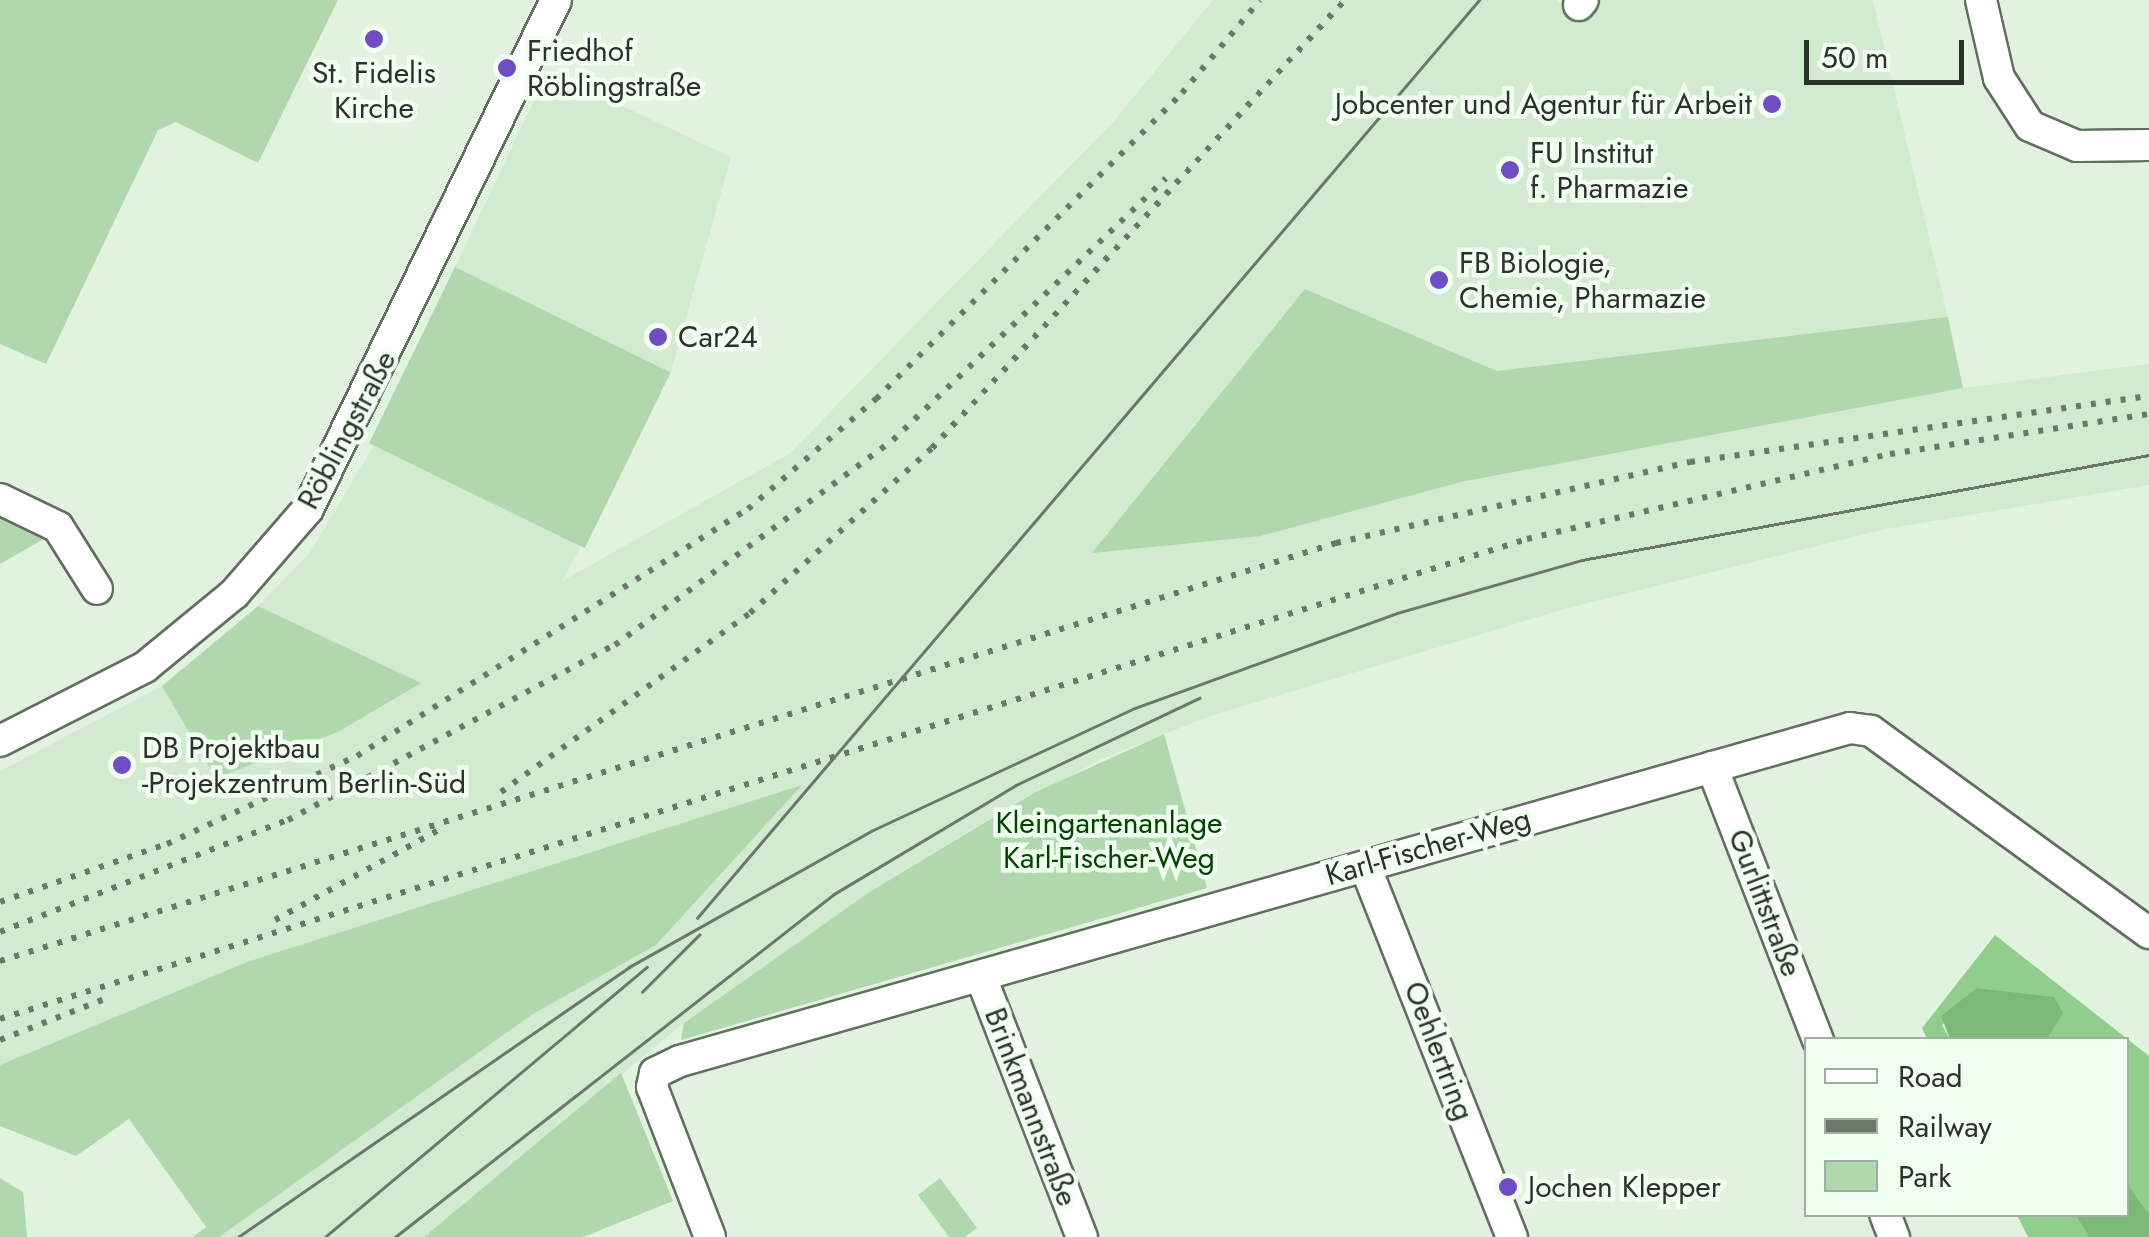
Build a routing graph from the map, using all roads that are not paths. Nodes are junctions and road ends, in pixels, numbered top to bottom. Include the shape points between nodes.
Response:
1 (556, 0) edge
2 (1980, 0) edge
3 (2149, 145) edge
4 (0, 500) edge
5 (97, 590) dead end
6 (0, 740) edge
7 (1712, 767) junction
8 (1365, 866) junction
9 (2149, 933) edge
10 (980, 977) junction
11 (1817, 1037) edge
12 (710, 1237) edge
13 (1082, 1237) edge
14 (1512, 1237) edge

1 - 6 street, Röblingstraße via 308,509 234,594 156,659 56,720
2 - 3 street via 1998,78 2030,126 2078,146
4 - 5 street via 58,527
7 - 8 street, Karl-Fischer-Weg
7 - 9 street, Karl-Fischer-Weg via 1861,726
7 - 11 street, Gurlittstraße
8 - 10 street, Karl-Fischer-Weg
8 - 14 street, Oehlertring
10 - 12 street, Karl-Fischer-Weg via 656,1073 656,1098
10 - 13 street, Brinkmannstraße

